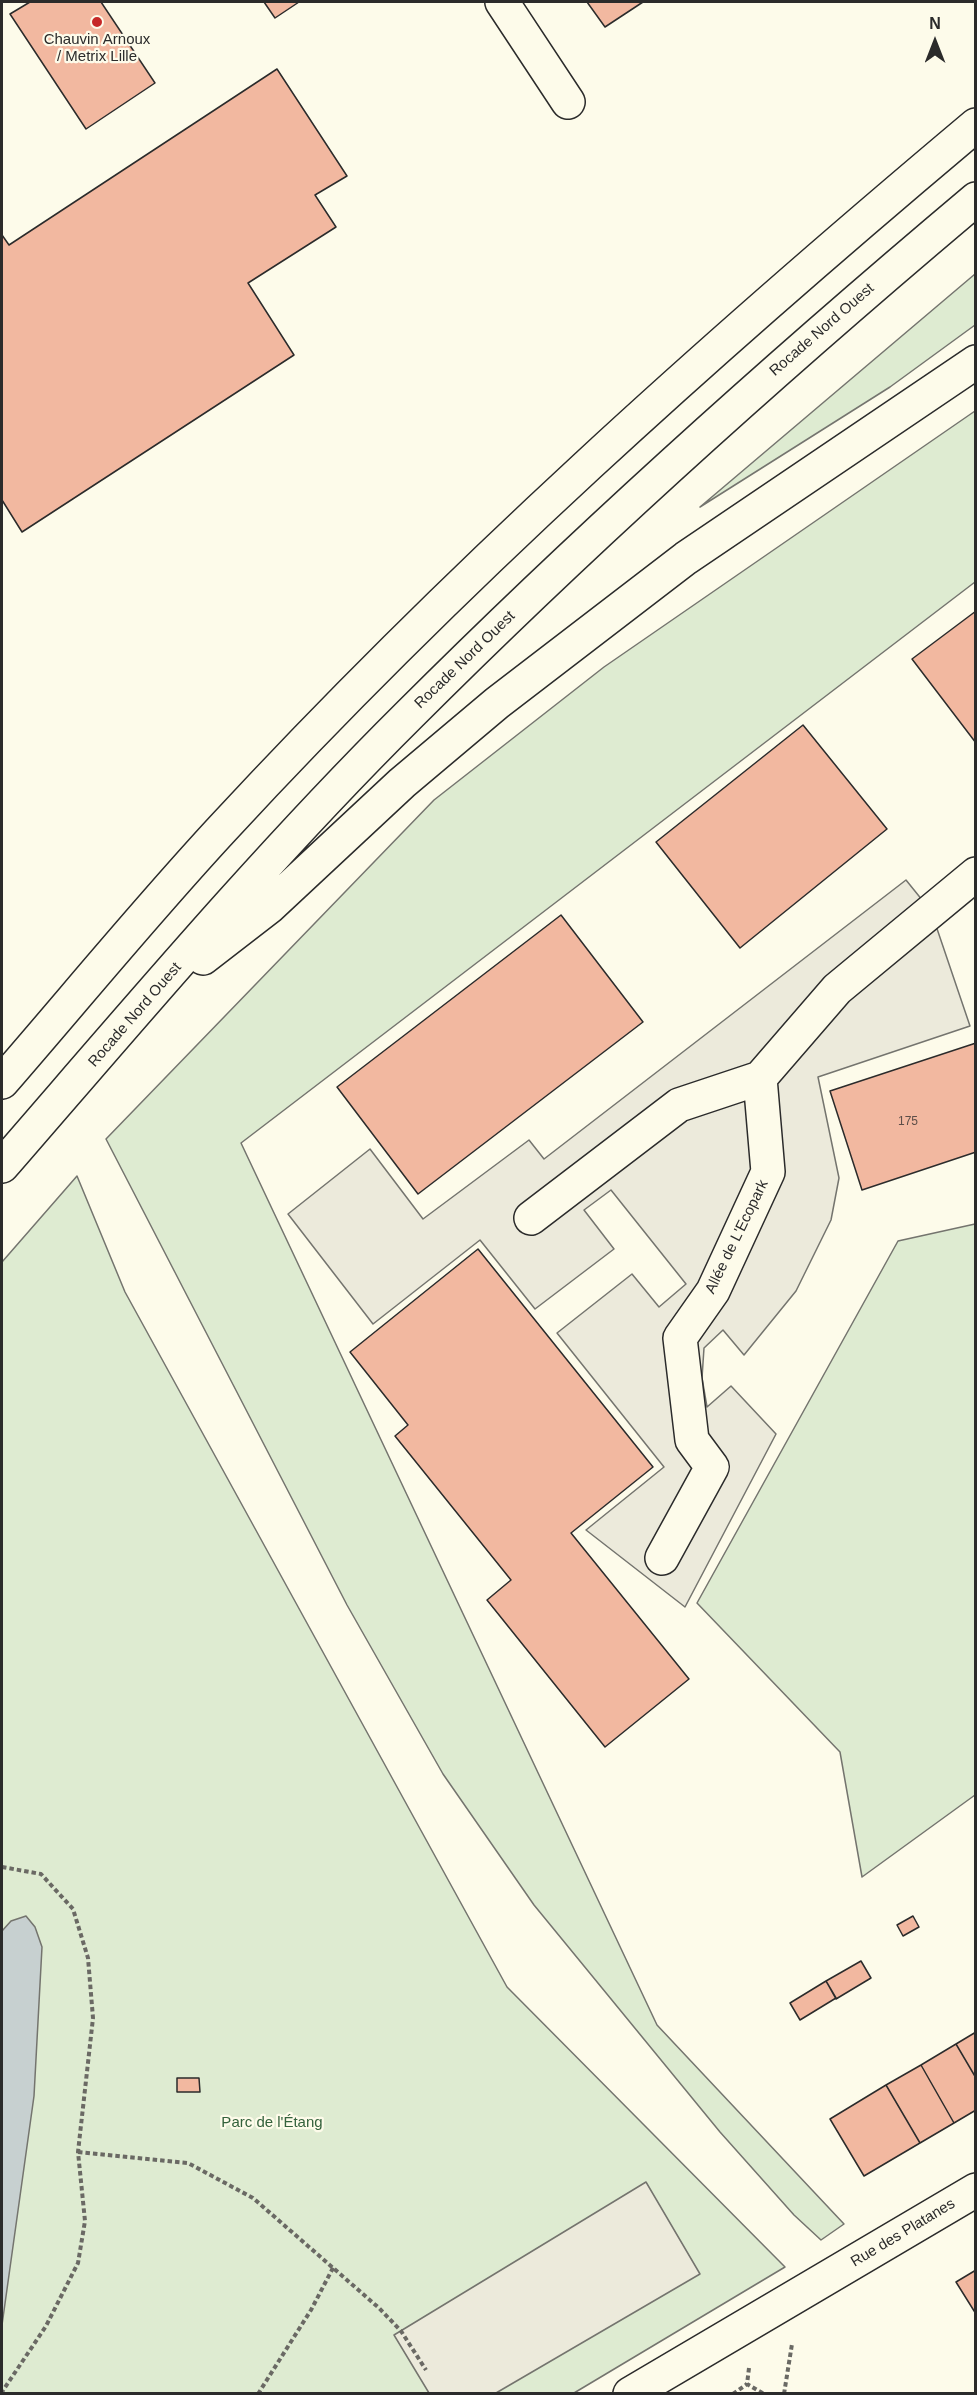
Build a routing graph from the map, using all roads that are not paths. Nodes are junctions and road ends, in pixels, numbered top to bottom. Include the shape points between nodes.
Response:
1 (502, 2) edge
2 (568, 102) dead end
3 (975, 125) edge
4 (975, 199) edge
5 (975, 362) edge
6 (975, 874) edge
7 (153, 994) junction
8 (760, 1078) junction
9 (2, 1082) edge
10 (2, 1166) edge
11 (531, 1218) dead end
12 (662, 1558) dead end
13 (975, 2190) edge
14 (630, 2394) edge

1 - 2 main road
3 - 9 main road via 614,440 449,597 225,826
4 - 7 main road, Rocade Nord Ouest via 801,347 556,570 350,776
5 - 7 main road via 676,565 497,703 402,783 269,907
6 - 8 main road via 837,989
7 - 10 main road, Rocade Nord Ouest
8 - 11 main road via 679,1105
8 - 12 main road, Allée de L'Ecopark via 768,1172 712,1291 680,1338 692,1440 712,1467
13 - 14 main road, Rue des Platanes

